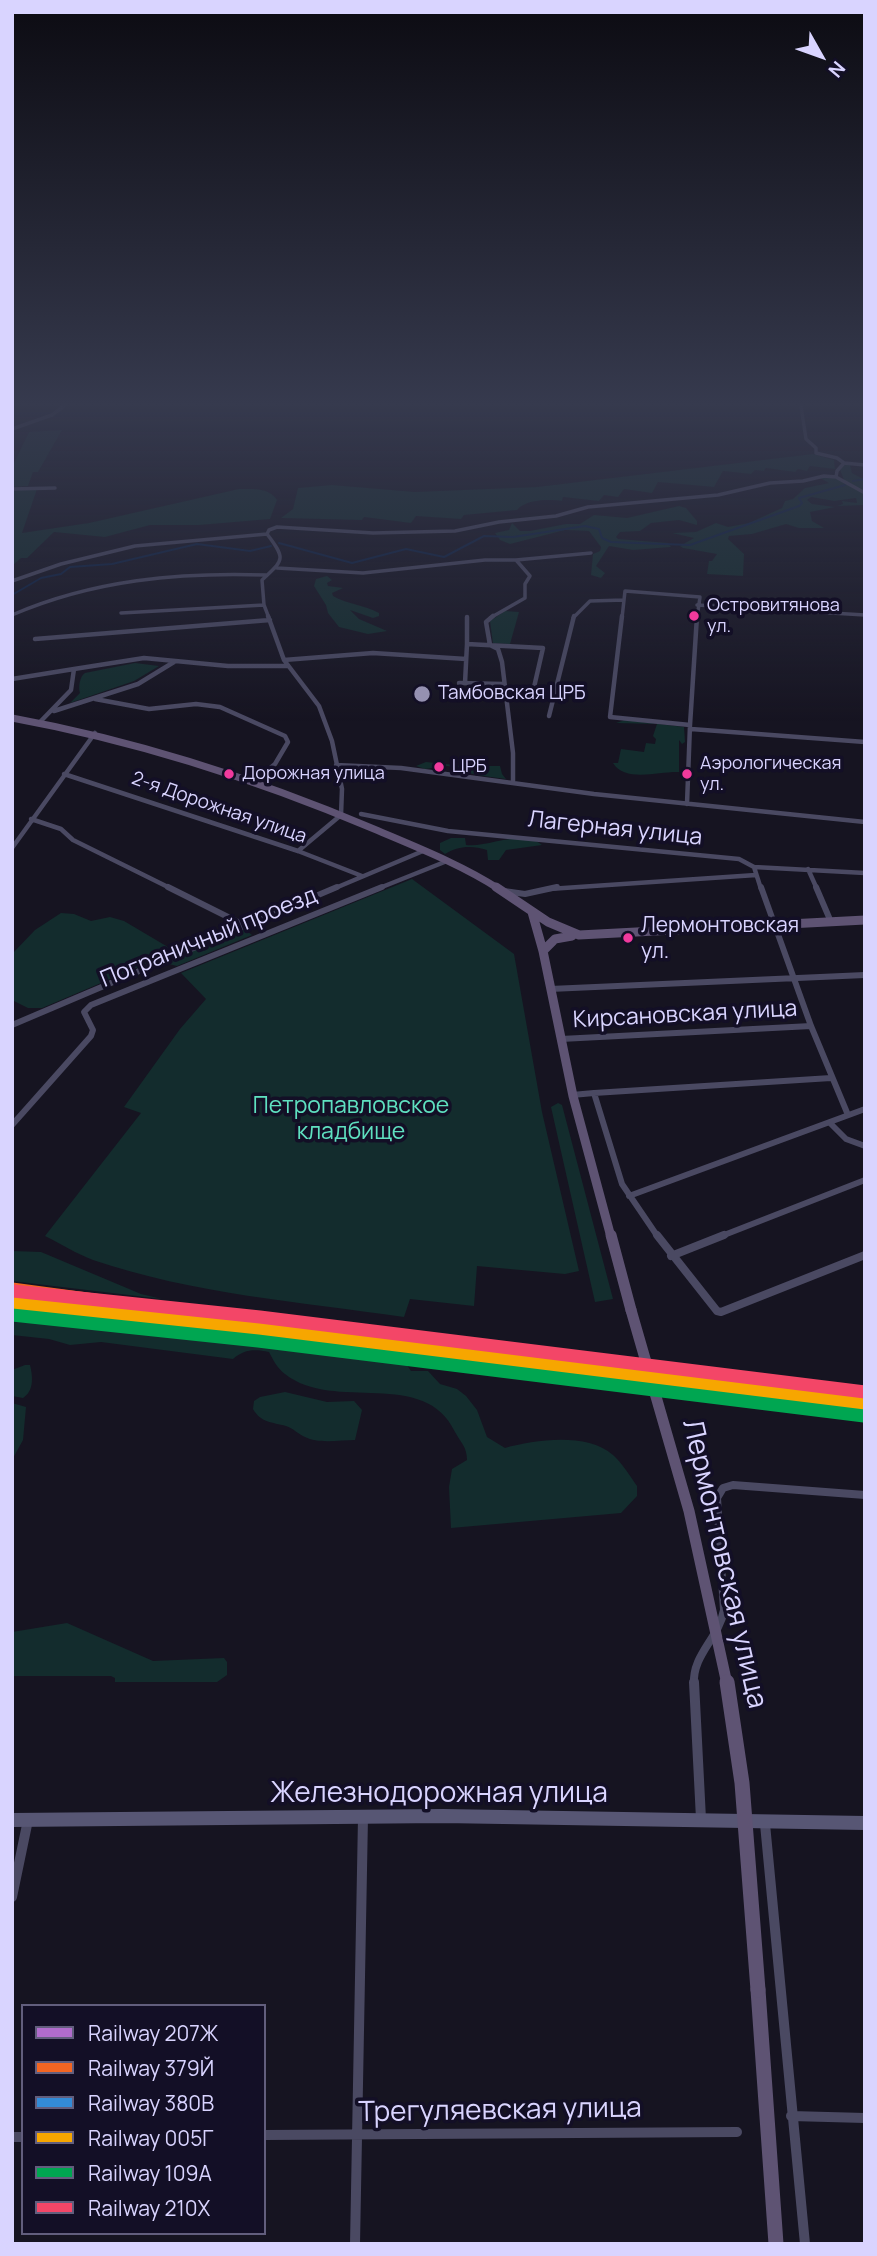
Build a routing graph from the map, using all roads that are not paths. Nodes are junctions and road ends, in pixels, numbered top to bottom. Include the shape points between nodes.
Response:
1 (575, 511) edge
2 (267, 534) junction
3 (591, 553) dead end
4 (516, 560) junction
5 (277, 568) junction
6 (266, 575) junction
7 (12, 581) edge
8 (624, 600) junction
9 (264, 605) junction
10 (697, 605) junction
11 (121, 613) dead end
12 (12, 615) edge
13 (865, 615) edge
14 (467, 617) dead end
15 (270, 620) junction
16 (35, 639) dead end
17 (467, 644) junction
18 (490, 645) junction
19 (466, 659) junction
20 (284, 660) junction
21 (174, 662) junction
22 (288, 666) junction
23 (74, 669) junction
24 (12, 679) edge
25 (503, 684) junction
26 (531, 696) dead end
27 (95, 699) junction
28 (52, 712) junction
29 (549, 716) dead end
30 (12, 718) edge
31 (40, 722) junction
32 (691, 727) junction
33 (96, 732) junction
34 (865, 742) edge
35 (336, 765) junction
36 (64, 774) junction
37 (255, 780) junction
38 (513, 783) junction
39 (687, 804) junction
40 (361, 814) dead end
41 (341, 815) junction
42 (31, 819) junction
43 (865, 822) edge
44 (12, 848) edge
45 (298, 851) junction
46 (423, 851) junction
47 (447, 861) junction
48 (754, 867) junction
49 (808, 869) junction
50 (865, 873) edge
51 (756, 875) junction
52 (362, 876) junction
53 (503, 891) junction
54 (532, 912) junction
55 (865, 920) edge
56 (831, 922) junction
57 (244, 925) junction
58 (772, 925) junction
59 (579, 935) junction
60 (543, 951) junction
61 (865, 975) edge
62 (794, 976) junction
63 (550, 989) junction
64 (12, 1025) edge
65 (811, 1026) junction
66 (561, 1039) junction
67 (831, 1079) junction
68 (594, 1093) junction
69 (572, 1095) junction
70 (865, 1109) edge
71 (848, 1115) junction
72 (830, 1123) junction
73 (12, 1125) edge
74 (865, 1146) edge
75 (865, 1180) edge
76 (629, 1196) junction
77 (671, 1255) junction
78 (865, 1255) edge
79 (865, 1495) edge
80 (363, 1817) junction
81 (701, 1819) junction
82 (12, 1820) edge
83 (27, 1820) junction
84 (865, 1823) edge
85 (765, 1824) junction
86 (12, 1897) edge
87 (792, 2116) junction
88 (865, 2118) edge
89 (737, 2132) dead end
90 (266, 2135) edge
91 (358, 2135) junction
92 (355, 2244) edge
93 (776, 2244) edge
94 (805, 2244) edge

1 - 2 street via 456,531 373,533 277,527
2 - 5 street via 278,550
2 - 7 street via 135,546
3 - 4 street
4 - 5 street via 389,572
4 - 18 street via 530,576 524,584 527,592 523,601 487,621
5 - 6 street
6 - 9 street via 262,580
6 - 12 street via 112,583 41,602
8 - 10 street via 625,591 699,597
8 - 29 street via 592,600 574,616
8 - 32 street via 610,717
9 - 11 street
9 - 15 street
10 - 13 street
10 - 32 street
14 - 17 street
15 - 16 street
15 - 20 street
17 - 18 street
17 - 19 street
18 - 25 street via 500,654
18 - 26 street via 543,649
19 - 20 street via 373,653
19 - 25 street via 462,683
20 - 22 street
21 - 22 street
21 - 23 street via 144,657
21 - 27 street via 142,682
22 - 35 street via 319,706
23 - 24 street
23 - 28 street via 71,690
25 - 38 street
27 - 28 street
27 - 37 street via 149,709 196,704 220,707 285,736 284,753
28 - 31 street
30 - 31 main road
31 - 33 main road
32 - 34 street
32 - 39 street
33 - 36 street
33 - 37 main road
35 - 38 street via 401,768
35 - 41 street via 342,789
36 - 42 street
36 - 45 street, 2-я Дорожная улица
37 - 41 main road
38 - 39 street
39 - 43 street
40 - 48 street, Лагерная улица via 447,831 739,859
41 - 45 street
41 - 46 main road
42 - 44 street
42 - 57 street via 61,829
45 - 52 street, 2-я Дорожная улица
46 - 47 main road
46 - 52 street
47 - 53 main road
47 - 73 street, Пограничный проезд via 91,1006 84,1012 91,1035
48 - 49 street, Лагерная улица
48 - 51 street
49 - 50 street, Лагерная улица
49 - 56 street
51 - 53 street via 559,887 525,894
51 - 58 street
52 - 57 street
53 - 54 main road
54 - 59 main road via 554,927
54 - 60 main road, Лермонтовская улица
55 - 56 main road
56 - 58 main road
57 - 64 street
58 - 59 main road
58 - 62 street
59 - 60 main road via 555,939
60 - 63 main road, Лермонтовская улица
61 - 62 street
62 - 63 street
62 - 65 street
63 - 66 main road, Лермонтовская улица
65 - 66 street, Кирсановская улица
65 - 67 street
66 - 69 main road, Лермонтовская улица
67 - 68 street
67 - 71 street
68 - 69 street
68 - 76 street
69 - 93 main road, Лермонтовская улица, bridge via 700,1557 731,1704 744,1804
70 - 71 street
71 - 72 street
72 - 74 street via 846,1139
72 - 76 street
75 - 77 street
76 - 77 street
77 - 78 street via 721,1312
79 - 81 street via 733,1485 723,1488 717,1498 724,1610 714,1638 693,1669
80 - 81 street, Железнодорожная улица
80 - 83 street, Железнодорожная улица
80 - 91 street
81 - 85 street, Железнодорожная улица
82 - 83 street, Железнодорожная улица
83 - 86 street
84 - 85 street, Железнодорожная улица
85 - 87 street
87 - 88 street
87 - 94 street
89 - 91 street, Трегуляевская улица
90 - 91 street, Трегуляевская улица
91 - 92 street

